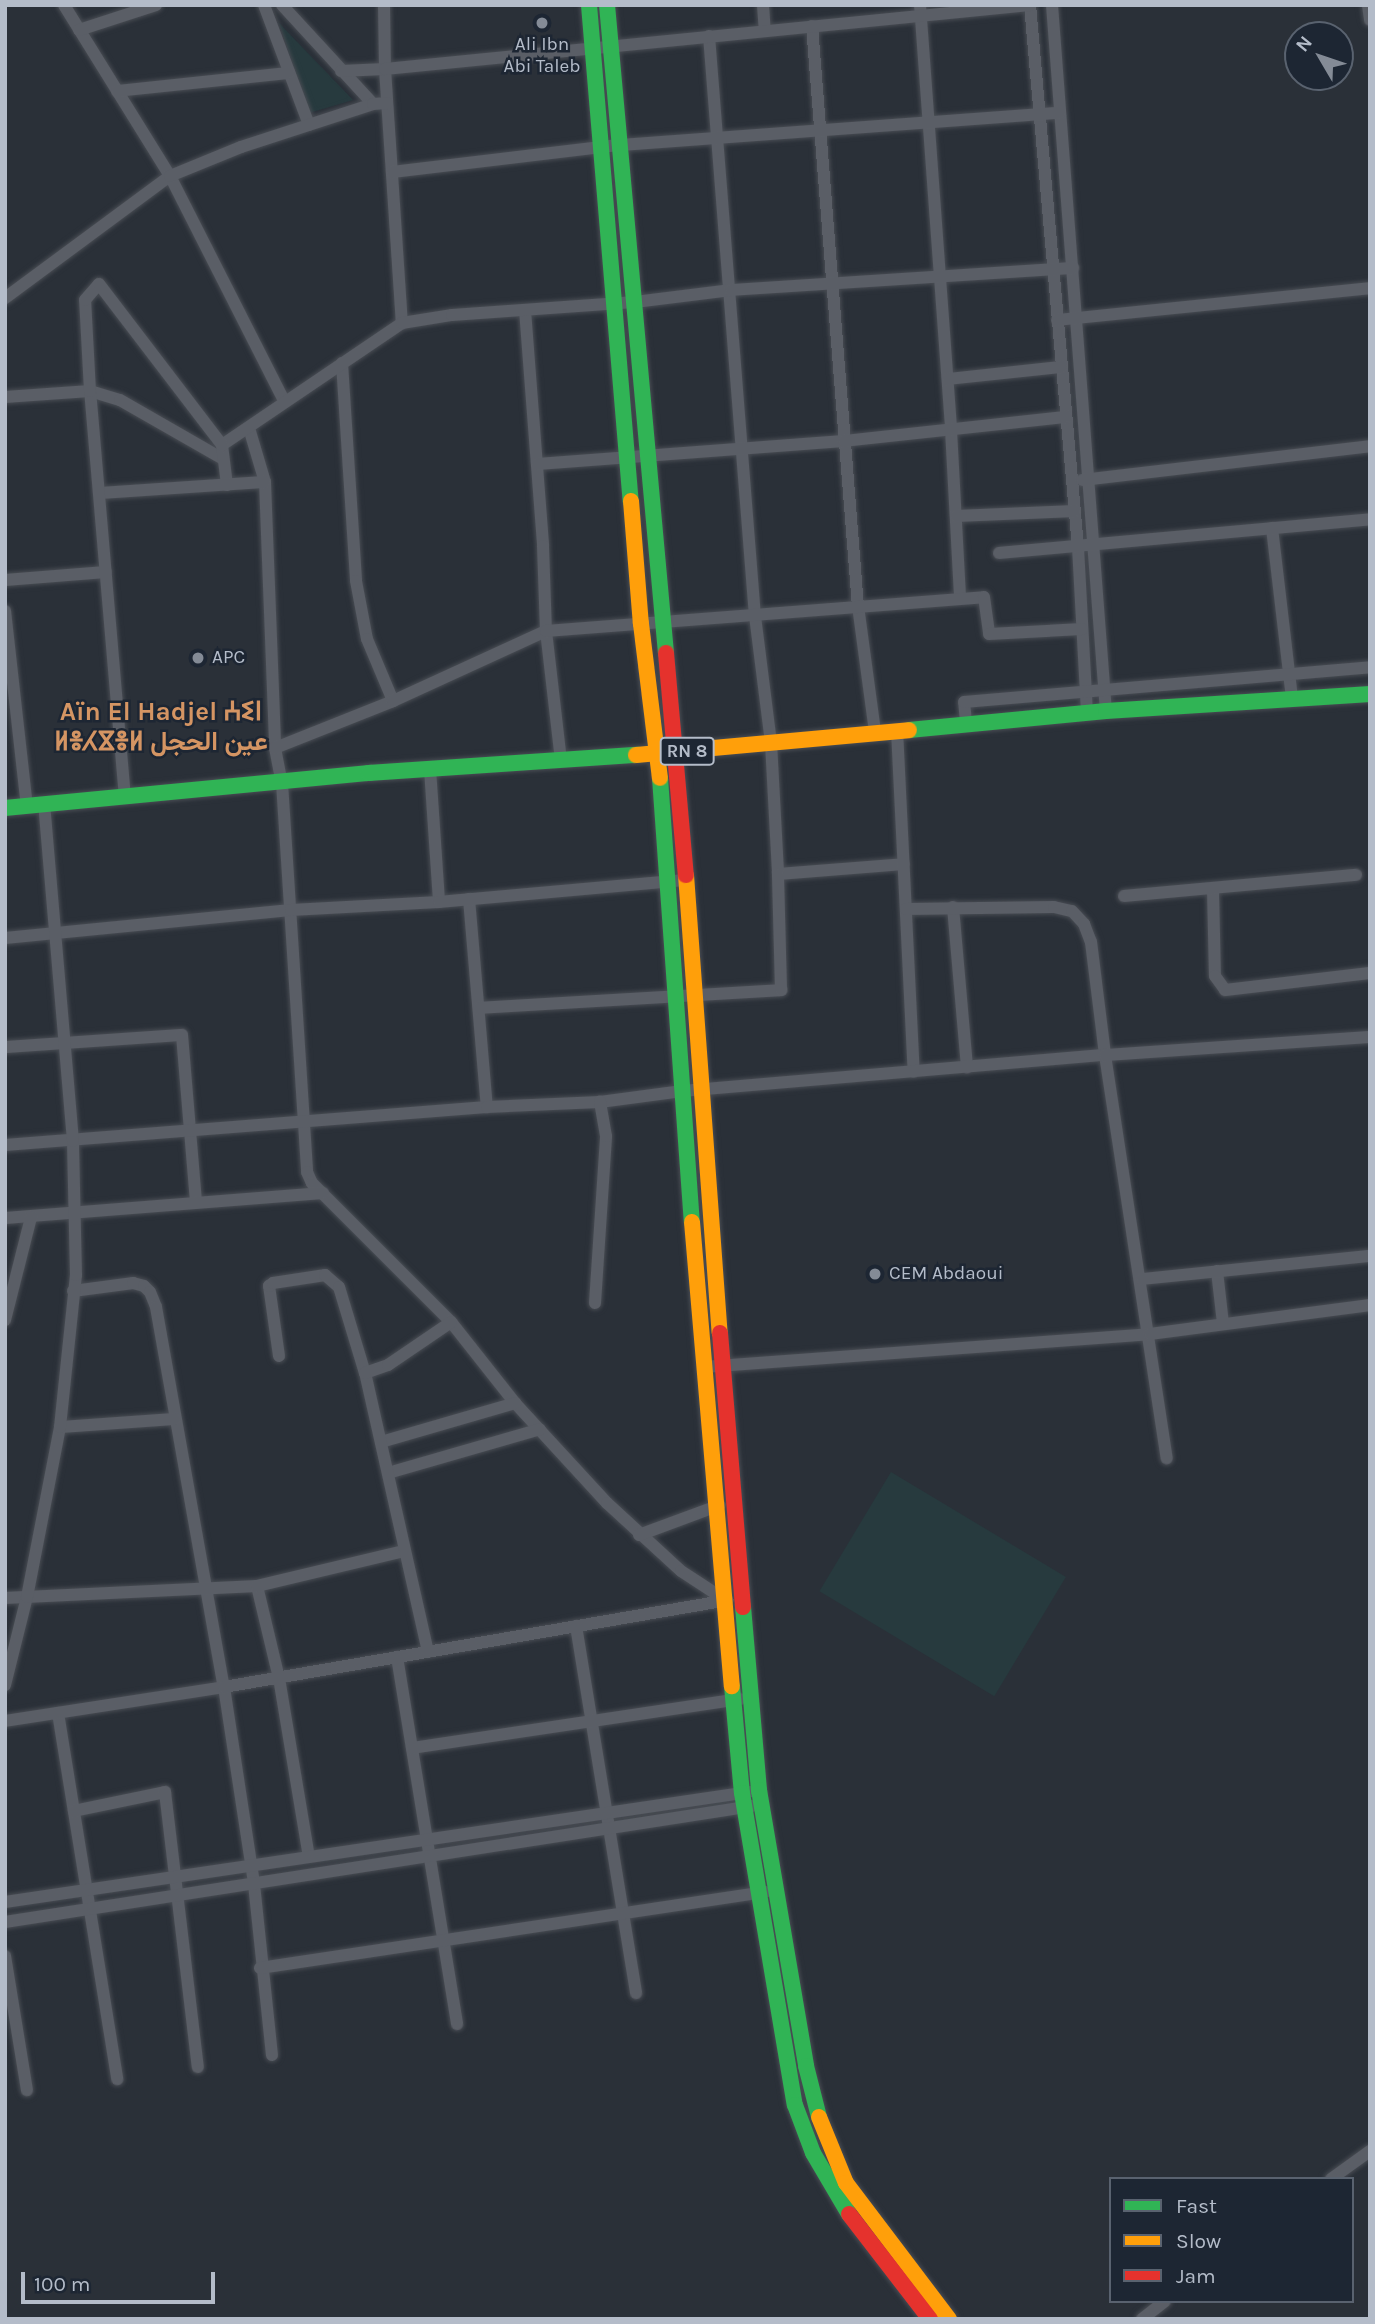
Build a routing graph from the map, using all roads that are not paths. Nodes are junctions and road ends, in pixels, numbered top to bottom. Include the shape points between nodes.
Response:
1 (64, 5) edge
2 (156, 5) edge
3 (264, 5) edge
4 (282, 5) edge
5 (384, 5) edge
6 (589, 5) edge
7 (607, 5) edge
8 (763, 5) edge
9 (1030, 5) edge
10 (1052, 5) edge
11 (1368, 5) edge
12 (920, 10) edge
13 (1370, 20) edge
14 (812, 26) junction
15 (79, 30) junction
16 (765, 31) junction
17 (709, 36) junction
18 (611, 46) junction
19 (592, 47) junction
20 (385, 69) junction
21 (341, 71) junction
22 (289, 73) junction
23 (117, 91) junction
24 (387, 103) junction
25 (373, 104) junction
26 (1060, 113) junction
27 (1039, 115) junction
28 (929, 123) junction
29 (309, 125) junction
30 (820, 131) junction
31 (718, 138) junction
32 (620, 145) junction
33 (601, 149) junction
34 (392, 172) junction
35 (170, 176) junction
36 (1073, 268) junction
37 (1052, 269) junction
38 (940, 276) junction
39 (832, 282) junction
40 (1370, 288) edge
41 (731, 290) junction
42 (5, 298) edge
43 (635, 302) junction
44 (614, 303) junction
45 (525, 310) junction
46 (1057, 320) junction
47 (1077, 320) junction
48 (402, 323) junction
49 (342, 363) junction
50 (1061, 367) junction
51 (948, 379) junction
52 (90, 391) junction
53 (5, 397) edge
54 (284, 401) junction
55 (1066, 417) junction
56 (249, 428) junction
57 (951, 430) junction
58 (844, 441) junction
59 (222, 445) junction
60 (1370, 446) edge
61 (744, 449) junction
62 (649, 456) junction
63 (629, 457) junction
64 (223, 459) junction
65 (537, 464) junction
66 (1089, 479) junction
67 (1072, 481) junction
68 (265, 482) junction
69 (226, 485) junction
70 (99, 493) junction
71 (1074, 511) junction
72 (956, 516) junction
73 (1370, 519) edge
74 (1272, 528) junction
75 (1094, 546) junction
76 (1078, 547) junction
77 (999, 553) dead end
78 (106, 572) junction
79 (5, 580) edge
80 (960, 598) junction
81 (859, 606) junction
82 (5, 611) edge
83 (755, 616) junction
84 (662, 622) junction
85 (641, 624) junction
86 (1082, 629) junction
87 (546, 631) junction
88 (1370, 667) edge
89 (1290, 674) junction
90 (1104, 689) junction
91 (1085, 690) junction
92 (1370, 694) edge
93 (1292, 699) junction
94 (393, 701) junction
95 (1106, 711) junction
96 (1087, 714) junction
97 (11, 715) edge
98 (966, 723) junction
99 (897, 730) junction
100 (876, 732) junction
101 (771, 743) junction
102 (275, 748) junction
103 (658, 752) junction
104 (677, 752) junction
105 (561, 760) junction
106 (430, 769) junction
107 (282, 783) junction
108 (125, 798) junction
109 (44, 804) junction
110 (27, 806) junction
111 (5, 808) edge
112 (904, 864) junction
113 (778, 874) junction
114 (1356, 875) dead end
115 (687, 880) junction
116 (667, 882) junction
117 (1213, 890) junction
118 (1124, 896) dead end
119 (470, 899) junction
120 (439, 902) junction
121 (953, 907) junction
122 (906, 909) junction
123 (291, 910) junction
124 (56, 935) junction
125 (5, 938) edge
126 (1370, 973) edge
127 (675, 995) junction
128 (696, 995) junction
129 (479, 1008) junction
130 (1370, 1037) edge
131 (63, 1043) junction
132 (5, 1047) edge
133 (1105, 1055) junction
134 (967, 1067) junction
135 (914, 1072) junction
136 (704, 1089) junction
137 (682, 1091) junction
138 (600, 1101) junction
139 (487, 1107) junction
140 (305, 1121) junction
141 (188, 1132) junction
142 (73, 1141) junction
143 (5, 1145) edge
144 (323, 1193) junction
145 (196, 1202) junction
146 (74, 1213) junction
147 (31, 1217) junction
148 (5, 1218) edge
149 (1370, 1256) edge
150 (1217, 1271) junction
151 (1142, 1279) junction
152 (73, 1291) junction
153 (595, 1303) dead end
154 (1370, 1306) edge
155 (5, 1320) edge
156 (451, 1322) junction
157 (1223, 1324) junction
158 (1150, 1334) junction
159 (279, 1356) dead end
160 (723, 1366) junction
161 (704, 1367) junction
162 (365, 1373) junction
163 (515, 1403) junction
164 (175, 1419) junction
165 (60, 1427) junction
166 (540, 1429) junction
167 (381, 1442) junction
168 (1167, 1458) dead end
169 (388, 1473) junction
170 (736, 1504) junction
171 (717, 1505) junction
172 (639, 1535) junction
173 (404, 1551) junction
174 (257, 1586) junction
175 (207, 1589) junction
176 (27, 1597) junction
177 (5, 1598) edge
178 (724, 1600) junction
179 (743, 1600) junction
180 (576, 1626) junction
181 (428, 1651) junction
182 (397, 1657) junction
183 (279, 1678) junction
184 (5, 1685) edge
185 (224, 1687) junction
186 (751, 1697) junction
187 (733, 1700) junction
188 (58, 1713) junction
189 (5, 1721) edge
190 (592, 1722) junction
191 (412, 1748) junction
192 (760, 1797) junction
193 (743, 1800) junction
194 (74, 1811) junction
195 (606, 1814) junction
196 (609, 1828) junction
197 (427, 1840) junction
198 (429, 1855) junction
199 (309, 1857) junction
200 (251, 1866) junction
201 (175, 1877) junction
202 (254, 1884) junction
203 (87, 1890) junction
204 (776, 1891) junction
205 (759, 1893) junction
206 (177, 1894) junction
207 (5, 1902) edge
208 (90, 1910) junction
209 (623, 1913) junction
210 (5, 1922) edge
211 (443, 1940) junction
212 (5, 1956) edge
213 (260, 1968) junction
214 (636, 1993) dead end
215 (457, 2024) dead end
216 (272, 2055) dead end
217 (198, 2067) dead end
218 (117, 2079) dead end
219 (27, 2090) dead end
220 (1370, 2151) edge
221 (1334, 2177) edge
222 (1162, 2303) edge
223 (930, 2319) edge
224 (949, 2319) edge
225 (1142, 2319) edge

1 - 15 street
2 - 15 street
3 - 22 street
4 - 21 street
5 - 20 street
6 - 19 main road
7 - 18 main road
8 - 16 street
9 - 12 street
9 - 27 street
10 - 26 street
11 - 13 street
12 - 14 street
12 - 28 street
14 - 16 street
14 - 30 street
15 - 23 street
16 - 17 street
17 - 18 street
17 - 31 street
18 - 19 street
18 - 32 main road
19 - 20 street
19 - 33 main road
20 - 21 street
20 - 24 street
21 - 25 street
22 - 23 street
22 - 29 street
23 - 35 street
24 - 25 street
24 - 34 street
25 - 29 street
26 - 27 street
26 - 36 street
27 - 28 street
27 - 37 street
28 - 30 street
28 - 38 street
29 - 35 street via 241,146
30 - 31 street
30 - 39 street
31 - 32 street
31 - 41 street
32 - 33 street
32 - 43 main road
33 - 34 street
33 - 44 main road
34 - 48 street
35 - 42 street
35 - 54 street
36 - 37 street
36 - 47 street
37 - 38 street
37 - 46 street
38 - 39 street
38 - 51 street
39 - 41 street
39 - 58 street
40 - 47 street
41 - 43 street
41 - 61 street
43 - 44 street
43 - 62 main road
44 - 45 street
44 - 63 main road
45 - 48 street
45 - 65 street
46 - 47 street
46 - 50 street
47 - 66 street
48 - 49 street
49 - 54 street
49 - 94 street via 356,581 367,639
50 - 51 street
50 - 55 street
51 - 57 street
52 - 53 street
52 - 59 street via 85,300 99,284
52 - 64 street via 120,400
52 - 70 street
54 - 56 street
55 - 57 street
55 - 67 street
56 - 59 street
56 - 68 street
57 - 58 street
57 - 72 street
58 - 61 street
58 - 81 street
59 - 64 street
60 - 66 street
61 - 62 street
61 - 83 street
62 - 63 street
62 - 84 main road
63 - 65 street
63 - 85 main road
64 - 69 street
65 - 87 street
66 - 67 street
66 - 75 street
67 - 71 street
68 - 69 street
68 - 102 street
69 - 70 street
70 - 78 street
71 - 72 street
71 - 76 street
72 - 80 street
73 - 74 street
74 - 75 street
74 - 89 street
75 - 76 street
75 - 90 street
76 - 77 street
76 - 86 street
78 - 79 street
78 - 108 street
80 - 81 street
80 - 86 street via 984,597 989,634
81 - 83 street
81 - 100 street
82 - 97 street
83 - 84 street
83 - 101 street
84 - 85 street
84 - 104 main road
85 - 87 street
85 - 103 main road
86 - 91 street
87 - 94 street
87 - 105 street
88 - 89 street
89 - 90 street
89 - 93 street
90 - 91 street
90 - 95 street
91 - 96 street
91 - 98 street via 964,702
92 - 93 main road, RN 8
93 - 95 main road, RN 8
94 - 102 street
95 - 96 main road, RN 8
96 - 98 main road, RN 8
97 - 110 street
98 - 99 main road, RN 8
99 - 100 main road, RN 8
99 - 112 street
100 - 101 main road, RN 8
101 - 104 main road, RN 8
101 - 113 street
102 - 107 street
103 - 104 main road, RN 8
103 - 105 main road, RN 8
103 - 116 main road
104 - 115 main road
105 - 106 main road, RN 8
106 - 107 main road, RN 8
106 - 120 street
107 - 108 main road, RN 8
107 - 123 street
108 - 109 main road, RN 8
109 - 110 main road, RN 8
109 - 124 street
110 - 111 main road, RN 8
112 - 113 street
112 - 122 street
113 - 128 street via 781,990
114 - 117 street
115 - 116 street
115 - 128 main road
116 - 119 street
116 - 127 main road
117 - 118 street
117 - 126 street via 1215,975 1225,990
119 - 120 street
119 - 129 street
120 - 123 street
121 - 122 street
121 - 133 street via 1072,911 1091,942
121 - 134 street
122 - 135 street
123 - 124 street
123 - 140 street
124 - 125 street
124 - 131 street
127 - 128 street
127 - 129 street
127 - 137 main road
128 - 136 main road
129 - 139 street
130 - 133 street
131 - 132 street
131 - 141 street via 182,1035
131 - 142 street
133 - 134 street
133 - 151 street
134 - 135 street
135 - 136 street
136 - 137 street
136 - 160 main road
137 - 138 street
137 - 161 main road
138 - 139 street
138 - 153 street via 606,1136
139 - 140 street
140 - 141 street
140 - 144 street via 307,1172
141 - 142 street
141 - 145 street
142 - 143 street
142 - 146 street
144 - 145 street
144 - 156 street
145 - 146 street
146 - 147 street
146 - 152 street
147 - 148 street
147 - 155 street
149 - 150 street
150 - 151 street
150 - 157 street
151 - 158 street
152 - 164 street via 133,1283 150,1292
152 - 165 street
154 - 157 street
156 - 162 street via 388,1365
156 - 163 street
157 - 158 street
158 - 160 street
158 - 168 street
159 - 162 street via 270,1286 325,1275 340,1287
160 - 161 street
160 - 170 main road
161 - 171 main road
162 - 167 street
163 - 166 street
163 - 167 street
164 - 165 street
164 - 175 street
165 - 176 street
166 - 169 street
166 - 172 street
167 - 169 street
169 - 173 street
170 - 171 street
170 - 179 main road
171 - 172 street
171 - 178 main road
172 - 178 street
173 - 174 street
173 - 181 street
174 - 175 street
174 - 183 street
175 - 176 street
175 - 185 street
176 - 177 street
176 - 184 street
178 - 179 street
178 - 180 street
178 - 187 main road
179 - 186 main road
180 - 181 street
180 - 190 street
181 - 182 street
182 - 183 street
182 - 191 street
183 - 185 street
183 - 199 street
185 - 188 street
185 - 200 street
186 - 187 street
186 - 192 main road
187 - 190 street
187 - 193 main road
188 - 189 street
188 - 194 street
190 - 191 street
190 - 195 street
191 - 197 street
192 - 193 street
192 - 204 main road
193 - 195 street
193 - 196 street
193 - 205 main road
194 - 201 street via 165,1792
194 - 203 street
195 - 196 street
195 - 197 street
196 - 198 street
196 - 209 street
197 - 198 street
197 - 199 street
198 - 202 street
198 - 211 street
199 - 200 street
200 - 201 street
200 - 202 street
201 - 203 street
201 - 206 street
202 - 206 street
202 - 213 street
203 - 207 street
203 - 208 street
204 - 205 street
204 - 224 main road via 821,2126 846,2183
205 - 209 street
205 - 223 main road via 795,2105 813,2153 837,2198
206 - 208 street
206 - 217 street
208 - 210 street
208 - 218 street
209 - 211 street
209 - 214 street
211 - 213 street
211 - 215 street
212 - 219 street
213 - 216 street
220 - 221 street
222 - 225 street

